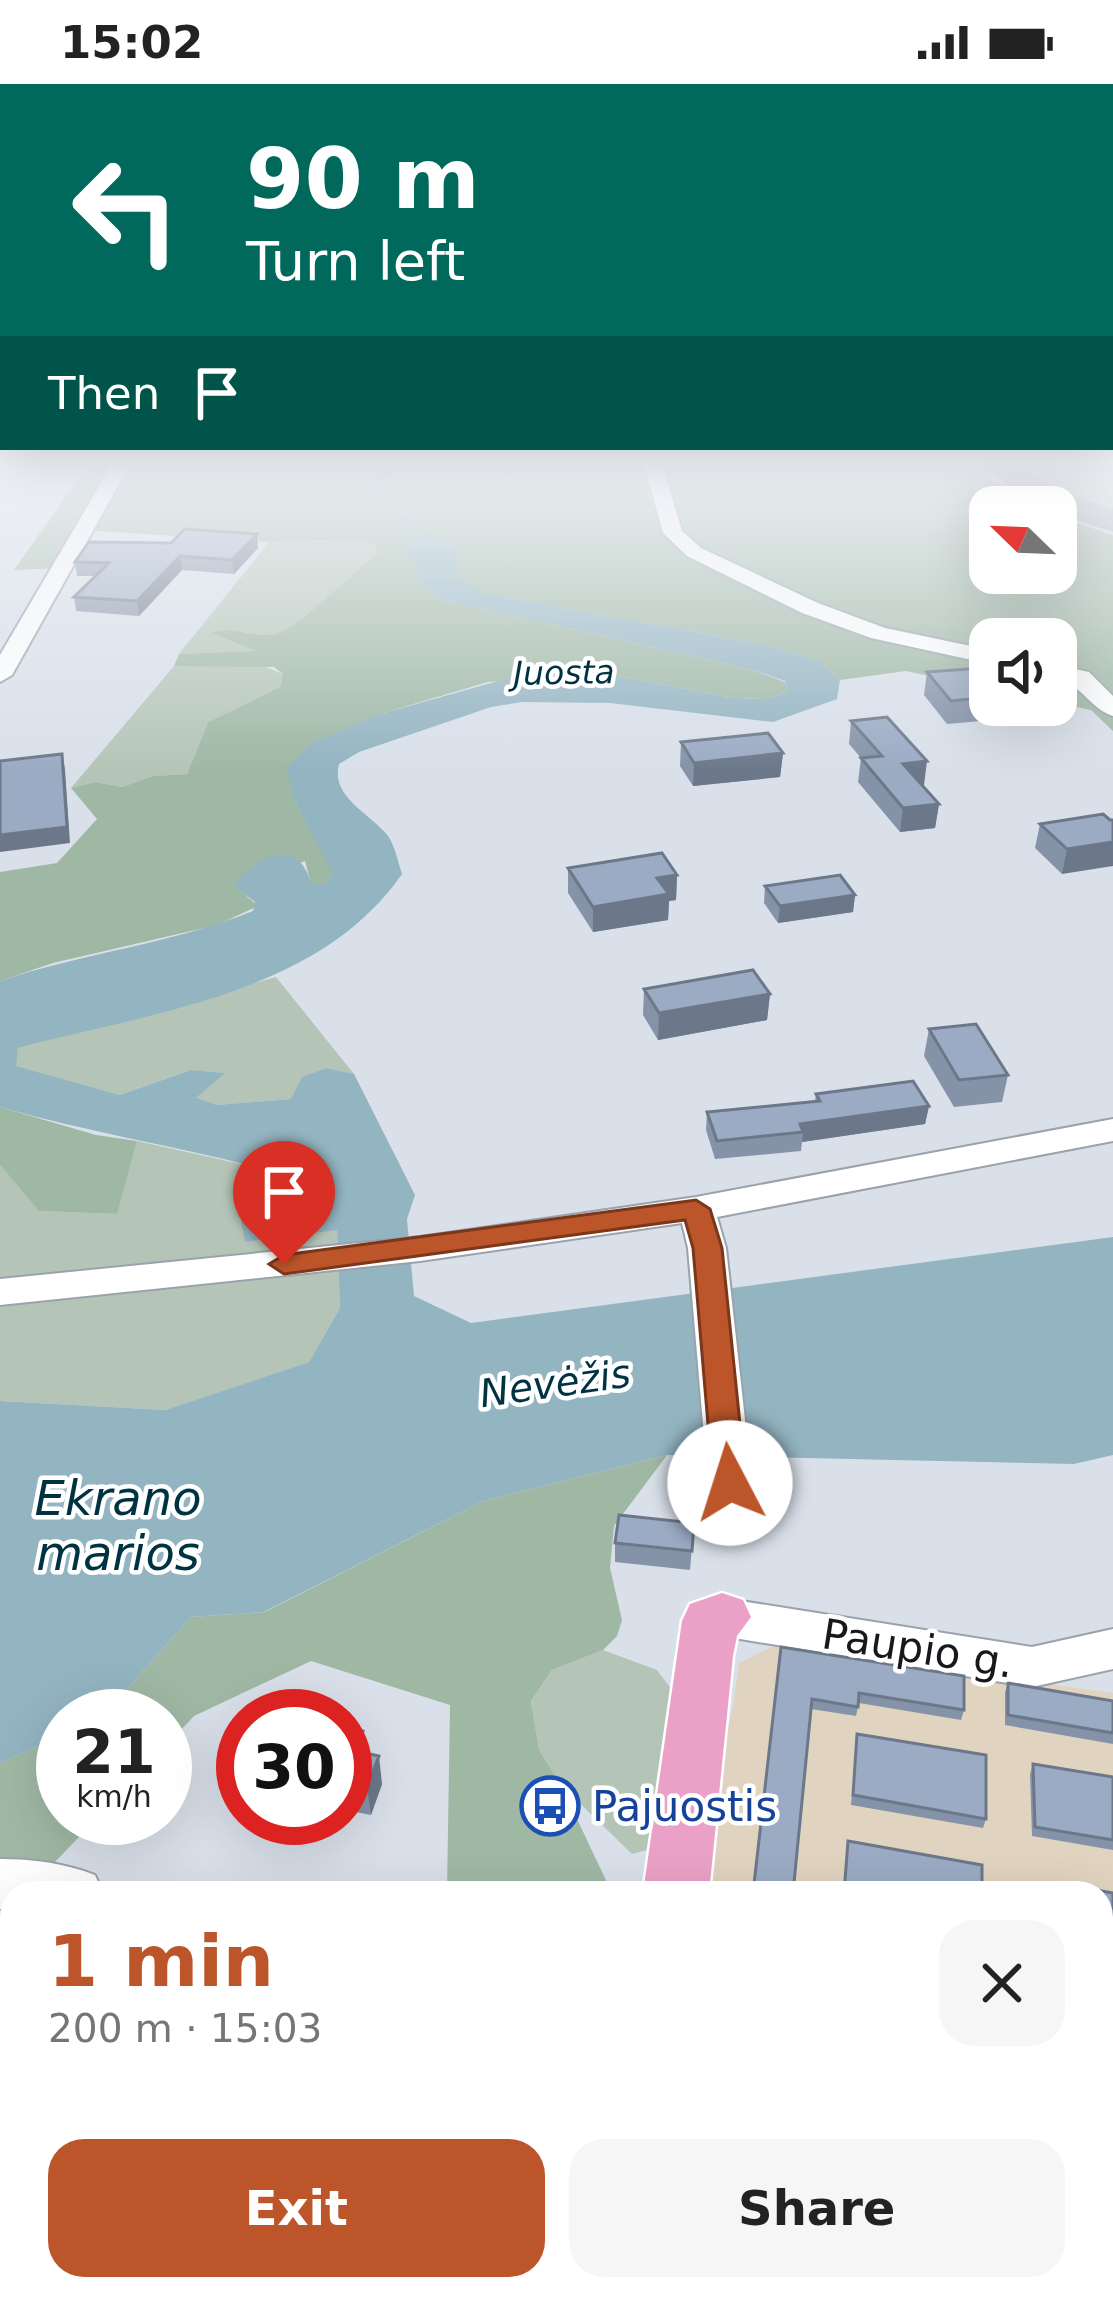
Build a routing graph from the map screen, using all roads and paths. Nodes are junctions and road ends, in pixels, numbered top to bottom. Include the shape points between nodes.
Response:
1 (63, 564) edge
2 (720, 564) edge
3 (969, 653) edge
4 (0, 674) edge
5 (1077, 676) edge
6 (1113, 709) edge
7 (1113, 1130) edge
8 (702, 1229) junction
9 (0, 1292) edge
10 (730, 1483) dead end
11 (722, 1617) joint
12 (1113, 1649) edge
13 (677, 1881) edge

1 - 4 street
2 - 3 street via 879,633
5 - 6 street
7 - 8 street
8 - 9 street
8 - 10 street
11 - 12 street, Paupio g. via 1032,1667
11 - 13 main road via 711,1622 703,1656

